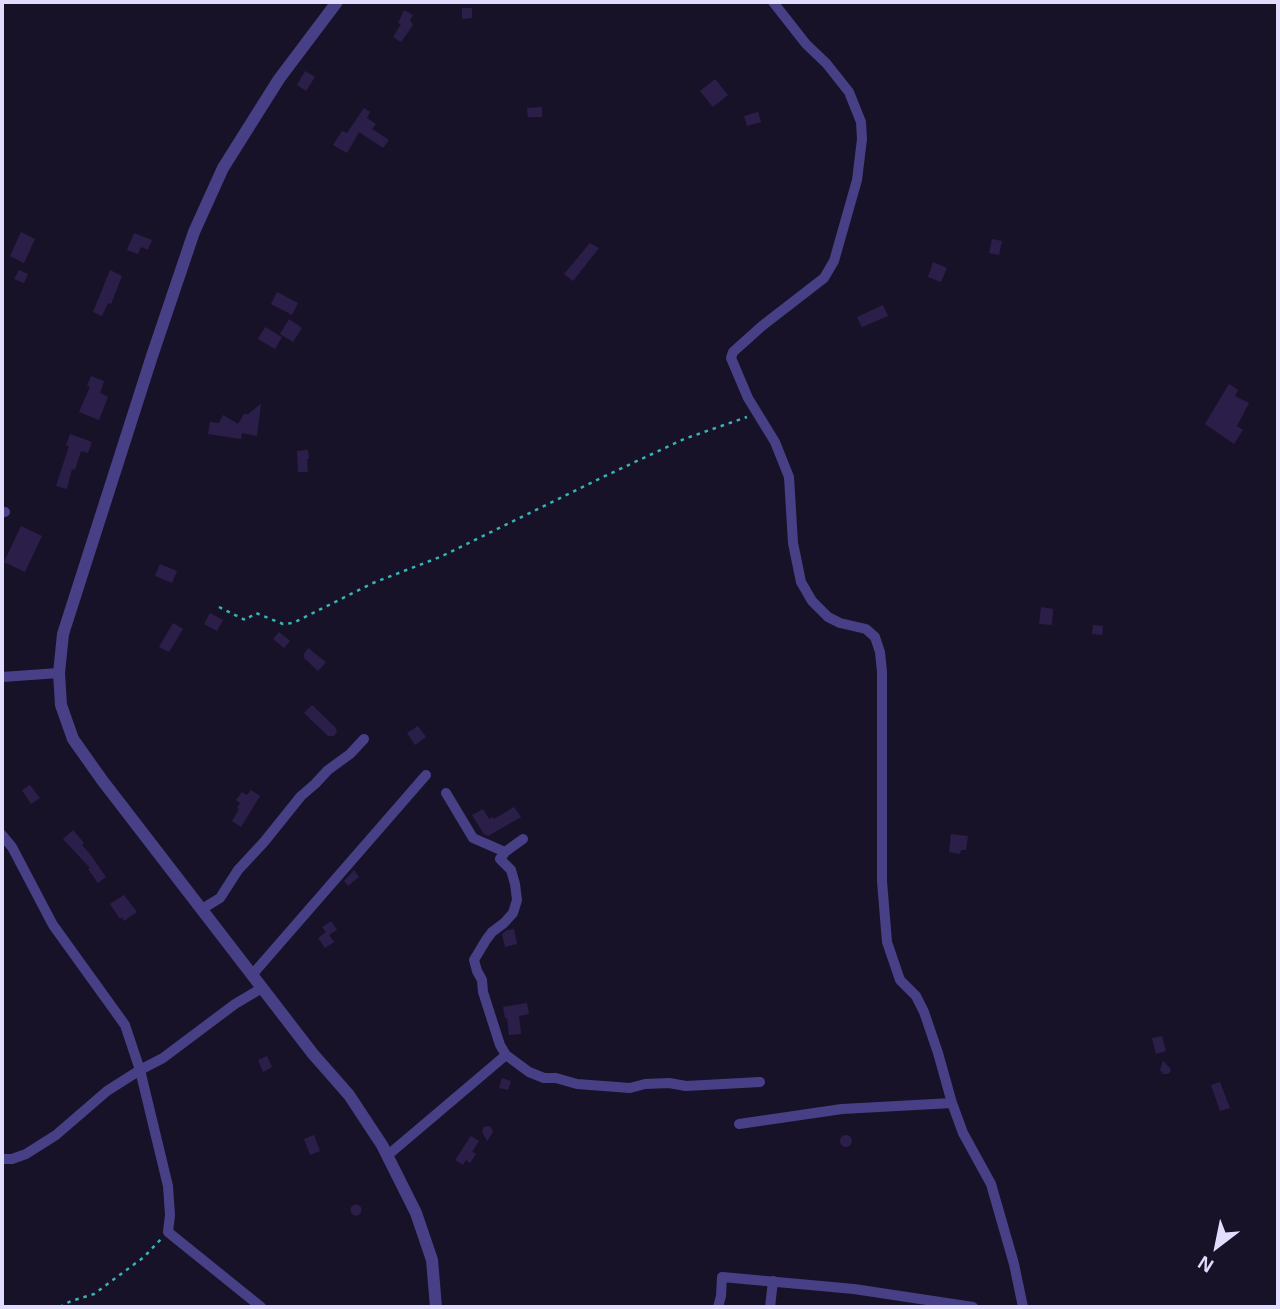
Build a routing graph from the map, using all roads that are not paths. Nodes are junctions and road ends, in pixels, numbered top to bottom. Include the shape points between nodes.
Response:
1 (337, 2) edge
2 (773, 2) edge
3 (59, 673) junction
4 (2, 677) edge
5 (365, 739) dead end
6 (426, 775) dead end
7 (446, 793) dead end
8 (2, 835) edge
9 (523, 839) dead end
10 (505, 852) junction
11 (202, 909) junction
12 (252, 975) junction
13 (262, 988) junction
14 (506, 1055) junction
15 (140, 1070) junction
16 (760, 1082) dead end
17 (951, 1103) junction
18 (739, 1124) dead end
19 (387, 1155) junction
20 (2, 1159) edge
21 (774, 1281) junction
22 (261, 1307) edge
23 (436, 1307) edge
24 (718, 1307) edge
25 (771, 1307) edge
26 (973, 1307) edge
27 (1024, 1307) edge

1 - 3 street via 279,79 223,168 194,232 63,634
2 - 17 street via 849,92 861,122 862,139 857,180 834,261 824,278 762,326 732,354 732,361 789,477 793,543 801,582 828,617 866,629 876,637 882,672 881,881 887,942 900,980 924,1012
3 - 4 street
3 - 11 street via 61,705 73,739
5 - 11 street via 301,796 220,898
6 - 12 street
7 - 10 street via 473,838
8 - 15 street via 53,925 125,1025
9 - 10 street
10 - 14 street via 500,859 511,870 517,900 513,913 486,940 474,960
11 - 12 street
12 - 13 street
13 - 15 street
13 - 19 street via 349,1095
14 - 16 street via 528,1072 577,1084 630,1088
14 - 19 street
15 - 20 street via 107,1091 56,1135 26,1154
15 - 22 street via 168,1186 168,1232
17 - 18 street via 842,1109
17 - 27 street via 991,1184
19 - 23 street via 416,1213 432,1260
21 - 24 street via 722,1277
21 - 25 street
21 - 26 street

